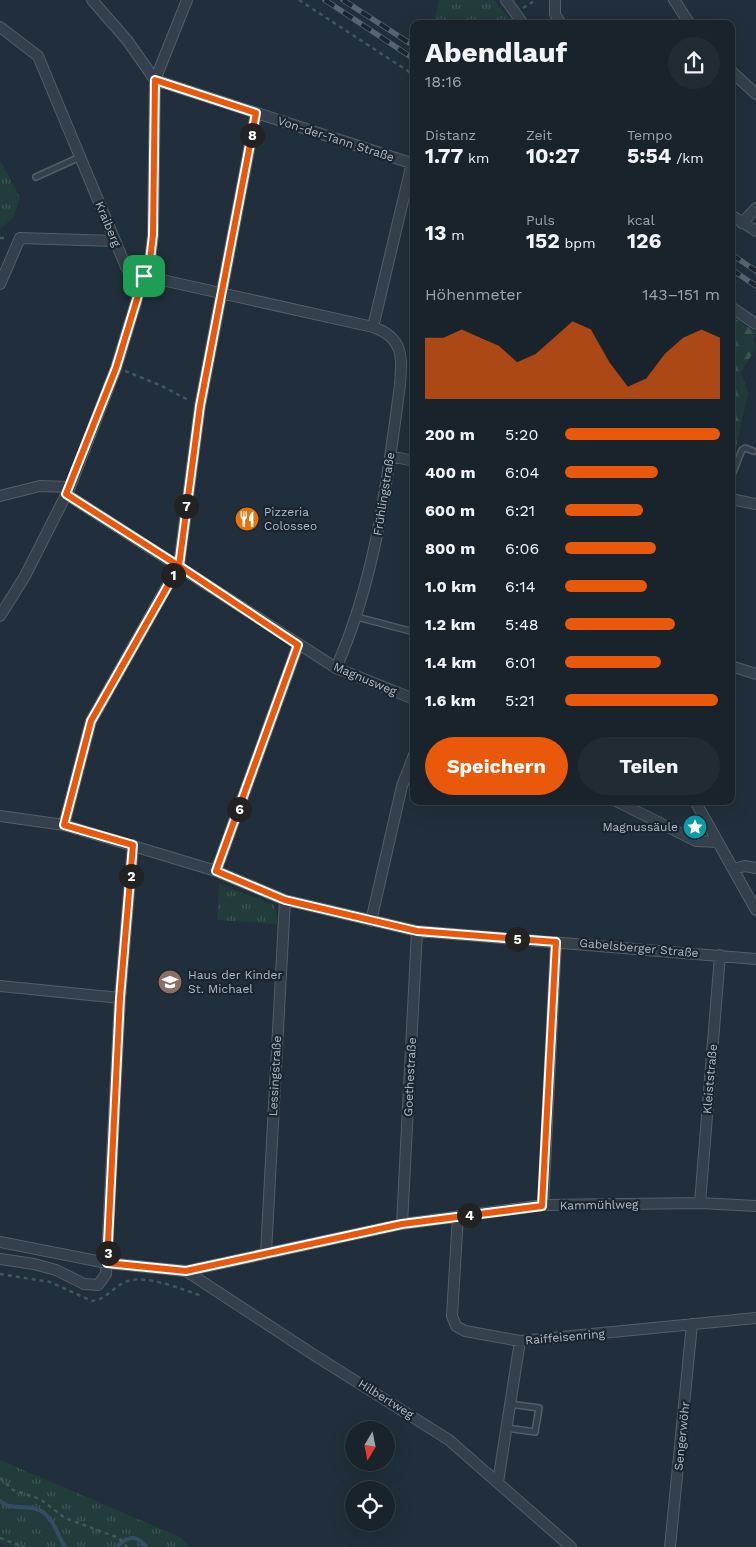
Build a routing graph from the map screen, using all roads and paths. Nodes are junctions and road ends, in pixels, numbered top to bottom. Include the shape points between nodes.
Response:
1 (92, 0) edge
2 (187, 0) edge
3 (299, 0) edge
4 (506, 0) edge
5 (536, 0) edge
6 (555, 0) edge
7 (674, 0) edge
8 (522, 8) dead end
9 (520, 20) edge
10 (559, 20) edge
11 (687, 20) edge
12 (0, 27) edge
13 (410, 72) edge
14 (735, 75) edge
15 (155, 80) junction
16 (756, 94) edge
17 (256, 113) junction
18 (80, 158) junction
19 (410, 162) edge
20 (410, 175) edge
21 (36, 177) dead end
22 (756, 208) edge
23 (735, 218) edge
24 (742, 223) junction
25 (756, 231) edge
26 (115, 241) junction
27 (144, 276) junction
28 (0, 284) edge
29 (221, 293) junction
30 (735, 310) edge
31 (756, 324) edge
32 (373, 327) junction
33 (116, 368) junction
34 (200, 406) junction
35 (753, 451) dead end
36 (390, 456) junction
37 (410, 460) edge
38 (735, 467) edge
39 (68, 490) junction
40 (0, 496) edge
41 (735, 500) edge
42 (756, 504) edge
43 (179, 566) junction
44 (0, 616) edge
45 (357, 617) junction
46 (410, 631) edge
47 (298, 645) junction
48 (735, 667) edge
49 (336, 668) junction
50 (756, 674) edge
51 (410, 697) edge
52 (410, 765) edge
53 (624, 805) edge
54 (697, 805) edge
55 (0, 816) edge
56 (64, 825) junction
57 (718, 842) junction
58 (133, 845) junction
59 (756, 868) edge
60 (734, 869) junction
61 (216, 871) junction
62 (285, 900) junction
63 (756, 910) edge
64 (371, 921) junction
65 (417, 931) junction
66 (556, 942) junction
67 (720, 955) junction
68 (756, 959) edge
69 (0, 986) edge
70 (120, 998) junction
71 (700, 1203) junction
72 (542, 1206) junction
73 (756, 1206) edge
74 (458, 1216) junction
75 (402, 1224) junction
76 (0, 1242) edge
77 (266, 1253) junction
78 (0, 1259) edge
79 (107, 1263) junction
80 (186, 1271) junction
81 (756, 1318) edge
82 (692, 1324) junction
83 (520, 1341) junction
84 (510, 1404) junction
85 (506, 1428) junction
86 (0, 1478) edge
87 (498, 1482) junction
88 (0, 1538) edge
89 (24, 1547) edge
90 (127, 1547) edge
91 (571, 1547) edge
92 (670, 1547) edge

1 - 15 street via 127,40
2 - 15 street
3 - 13 path
4 - 9 street
5 - 8 path
6 - 10 street
7 - 11 street
12 - 18 street, Kraiberg via 38,56
14 - 16 street
15 - 17 street, Von-der-Tann Straße
15 - 27 street via 153,235
17 - 19 street, Von-der-Tann Straße
17 - 29 street
18 - 21 lane
18 - 26 street, Kraiberg
20 - 32 street
22 - 24 street
23 - 24 street
24 - 25 street
26 - 27 street, Kraiberg via 130,273
26 - 28 street via 20,238
27 - 29 street, Frühlingstraße
27 - 33 street
29 - 32 street, Frühlingstraße
29 - 34 street
30 - 31 street
32 - 36 street, Frühlingstraße via 386,332 394,340 401,361
33 - 34 path via 162,386
33 - 39 street
34 - 43 street
35 - 38 lane via 742,450
36 - 37 street
36 - 45 street, Frühlingstraße via 376,543
39 - 40 street via 40,486
39 - 43 street, Magnusweg
39 - 44 street via 26,576
41 - 42 street
43 - 47 street, Magnusweg
43 - 56 street via 91,721
45 - 46 lane
45 - 49 street, Frühlingstraße
47 - 49 street, Magnusweg
47 - 61 street
48 - 50 street
49 - 51 street, Magnusweg
52 - 64 street via 402,786
53 - 57 street via 696,841
54 - 57 street
55 - 56 street, Gabelsberger Straße
56 - 58 street, Gabelsberger Straße
57 - 60 street
58 - 61 street, Gabelsberger Straße
58 - 70 street
59 - 60 street
60 - 63 street
61 - 62 street, Gabelsberger Straße
62 - 64 street, Gabelsberger Straße
62 - 77 street, Lessingstraße
64 - 65 street, Gabelsberger Straße
65 - 66 street, Gabelsberger Straße
65 - 75 street, Goethestraße
66 - 67 street, Gabelsberger Straße
66 - 72 street
67 - 68 street, Gabelsberger Straße
67 - 71 street, Kleiststraße
69 - 70 street
70 - 79 street
71 - 72 street, Kammühlweg
71 - 73 street, Kammühlweg
72 - 74 street, Kammühlweg
74 - 75 street, Kammühlweg
74 - 83 street, Raiffeisenring via 452,1316 456,1326 465,1331
75 - 77 street, Kammühlweg
76 - 79 street, Kammühlweg
77 - 80 street, Kammühlweg
78 - 79 street via 56,1270 91,1286 104,1280
79 - 80 street, Kammühlweg
80 - 87 street, Hilbertweg via 449,1440
81 - 82 street, Raiffeisenring
82 - 83 street, Raiffeisenring
82 - 92 street, Sengerwöhr
83 - 84 street
84 - 85 street
84 - 85 lane via 539,1408 535,1432
85 - 87 street
86 - 90 path via 13,1490 40,1499 65,1518 119,1538
87 - 91 street, Hilbertweg
88 - 89 path

